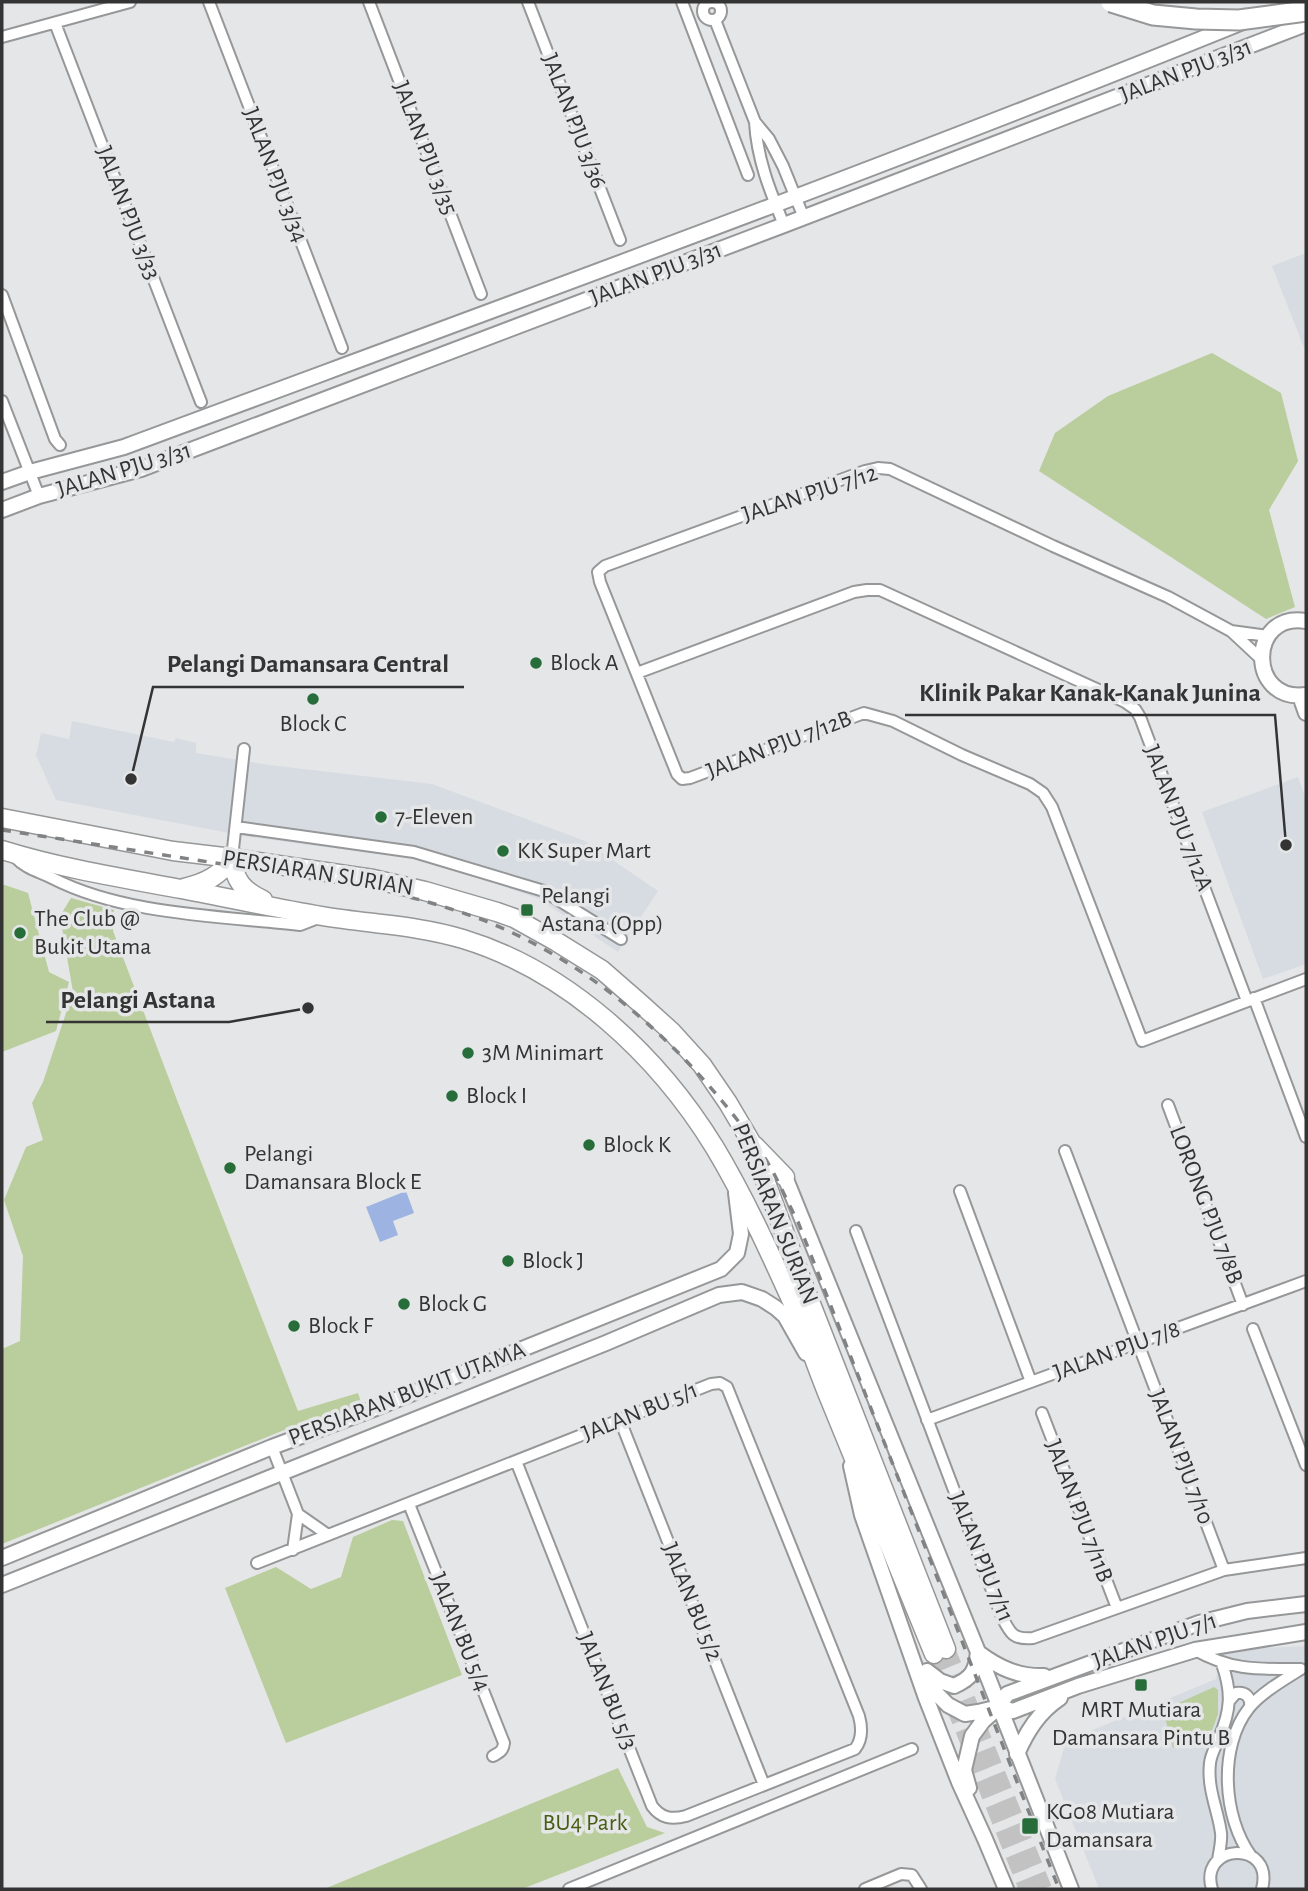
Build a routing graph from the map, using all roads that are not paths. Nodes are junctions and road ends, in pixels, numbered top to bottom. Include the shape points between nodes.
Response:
1 (130, 2) edge
2 (209, 2) edge
3 (369, 2) edge
4 (528, 2) edge
5 (682, 2) edge
6 (709, 2) edge
7 (1111, 2) edge
8 (1297, 2) edge
9 (1306, 11) edge
10 (55, 23) junction
11 (1306, 24) edge
12 (2, 37) edge
13 (755, 122) junction
14 (748, 175) dead end
15 (796, 197) junction
16 (776, 204) junction
17 (804, 218) junction
18 (784, 225) junction
19 (620, 240) dead end
20 (481, 294) dead end
21 (2, 295) edge
22 (342, 348) dead end
23 (2, 401) edge
24 (201, 402) dead end
25 (60, 445) dead end
26 (30, 472) junction
27 (2, 482) edge
28 (39, 496) junction
29 (2, 510) edge
30 (1306, 621) edge
31 (1231, 631) junction
32 (1268, 636) junction
33 (1261, 659) junction
34 (637, 673) junction
35 (1303, 695) edge
36 (1306, 713) edge
37 (244, 749) dead end
38 (2, 818) edge
39 (236, 827) junction
40 (7, 852) edge
41 (232, 858) junction
42 (179, 889) junction
43 (278, 907) junction
44 (324, 916) junction
45 (621, 939) dead end
46 (1306, 979) edge
47 (1250, 1000) junction
48 (1168, 1105) dead end
49 (1306, 1137) edge
50 (751, 1142) junction
51 (1065, 1151) dead end
52 (785, 1177) joint
53 (732, 1178) junction
54 (960, 1191) dead end
55 (856, 1231) dead end
56 (1306, 1281) edge
57 (1243, 1304) junction
58 (1253, 1329) dead end
59 (1138, 1343) junction
60 (1031, 1382) junction
61 (825, 1388) junction
62 (1042, 1413) dead end
63 (620, 1420) junction
64 (927, 1420) junction
65 (847, 1441) junction
66 (272, 1447) junction
67 (516, 1461) junction
68 (1306, 1465) edge
69 (282, 1472) junction
70 (409, 1504) junction
71 (298, 1514) junction
72 (328, 1535) junction
73 (293, 1550) junction
74 (2, 1558) edge
75 (1306, 1558) edge
76 (257, 1563) dead end
77 (1224, 1570) junction
78 (2, 1585) edge
79 (1306, 1604) edge
80 (1117, 1608) junction
81 (1306, 1632) edge
82 (1195, 1650) junction
83 (978, 1652) junction
84 (913, 1659) junction
85 (1222, 1664) junction
86 (1303, 1669) edge
87 (1062, 1674) junction
88 (1078, 1686) junction
89 (1230, 1700) junction
90 (1250, 1707) junction
91 (1006, 1709) junction
92 (912, 1749) dead end
93 (1017, 1754) junction
94 (493, 1756) dead end
95 (764, 1785) junction
96 (985, 1839) junction
97 (1251, 1856) junction
98 (1218, 1860) junction
99 (569, 1889) edge
100 (865, 1889) edge
101 (921, 1889) edge
102 (1006, 1889) edge
103 (1071, 1889) edge
104 (1212, 1889) edge
105 (1262, 1889) edge

1 - 10 street
2 - 22 street, JALAN PJU 3/34
3 - 20 street, JALAN PJU 3/35
4 - 19 street, JALAN PJU 3/36
5 - 14 street
6 - 13 street via 721,10 715,20
7 - 9 highway, bridge via 1153,15 1196,19 1239,20
8 - 15 street, JALAN PJU 3/31
10 - 12 street
10 - 24 street, JALAN PJU 3/33
11 - 17 street, JALAN PJU 3/31
13 - 15 street via 769,139
13 - 16 street via 760,162
15 - 16 street, JALAN PJU 3/31
15 - 17 street
16 - 18 street
16 - 26 street, JALAN PJU 3/31 via 124,447
17 - 18 street, JALAN PJU 3/31
18 - 28 street, JALAN PJU 3/31 via 141,470
21 - 25 street
23 - 26 street
26 - 27 street, JALAN PJU 3/31
26 - 28 street
28 - 29 street, JALAN PJU 3/31
30 - 32 street via 1287,622
31 - 32 street, JALAN PJU 7/12
31 - 33 street, JALAN PJU 7/12
31 - 34 street, JALAN PJU 7/12 via 1168,597 890,469 878,468 605,566 598,572 600,582
32 - 33 street
33 - 35 street via 1277,689
34 - 47 street, JALAN PJU 7/12A via 854,592 880,590 1125,702 1140,717
34 - 47 street, JALAN PJU 7/12B via 682,779 864,713 893,721 1030,784 1052,807 1142,1041
35 - 36 street
37 - 39 street
38 - 41 main road, PERSIARAN SURIAN
39 - 41 street
39 - 45 street via 434,857 544,891
40 - 42 main road, PERSIARAN SURIAN
40 - 44 street via 22,865 65,886 121,904 300,925
41 - 42 main road via 212,879
41 - 43 main road via 239,883
41 - 50 main road, PERSIARAN SURIAN via 425,891 514,918 547,936 602,970 672,1032 702,1065
42 - 43 main road, PERSIARAN SURIAN
43 - 44 main road, PERSIARAN SURIAN
44 - 53 main road, PERSIARAN SURIAN via 433,930 498,950 580,998 642,1055 691,1114
46 - 47 street
47 - 49 street, JALAN PJU 7/12A
48 - 57 street, LORONG PJU 7/8B
50 - 52 main road
50 - 65 main road, PERSIARAN SURIAN via 940,1651
51 - 59 street, JALAN PJU 7/10
52 - 83 street, PERSIARAN SURIAN
53 - 61 main road, PERSIARAN SURIAN via 795,1310
53 - 66 street, PERSIARAN BUKIT UTAMA via 741,1234 737,1253 721,1269
54 - 60 street
55 - 64 street, JALAN PJU 7/11
56 - 57 street, JALAN PJU 7/8
57 - 59 street, JALAN PJU 7/8
58 - 68 street
59 - 60 street, JALAN PJU 7/8
59 - 77 street, JALAN PJU 7/10
60 - 64 street, JALAN PJU 7/8
61 - 65 main road, PERSIARAN SURIAN
61 - 69 street, PERSIARAN BUKIT UTAMA via 785,1316 762,1299 733,1292
62 - 80 street, JALAN PJU 7/11B
63 - 67 street, JALAN BU 5/1
63 - 95 street, JALAN BU 5/2
63 - 95 street, JALAN BU 5/1 via 711,1384 727,1387 859,1716 861,1732 855,1749
64 - 80 street, JALAN PJU 7/11 via 1002,1617 1015,1637 1033,1638
65 - 84 street via 862,1515
66 - 69 street
66 - 74 street, PERSIARAN BUKIT UTAMA
67 - 70 street, JALAN BU 5/1
67 - 95 street, JALAN BU 5/3 via 652,1806 663,1816 676,1819
69 - 71 street
69 - 78 street, PERSIARAN BUKIT UTAMA
70 - 72 street, JALAN BU 5/1
70 - 94 street, JALAN BU 5/4 via 503,1743 501,1752
71 - 72 street
71 - 73 street
72 - 73 street, JALAN BU 5/1
73 - 76 street, JALAN BU 5/1
75 - 77 street, JALAN PJU 7/11
77 - 80 street, JALAN PJU 7/11
79 - 87 street, JALAN PJU 7/1 via 1199,1623
81 - 82 street, JALAN PJU 7/1
82 - 85 street
82 - 88 street, JALAN PJU 7/1
83 - 84 street via 967,1680 954,1686 940,1681
83 - 87 street via 1019,1674
83 - 91 street, PERSIARAN SURIAN
84 - 91 street, JALAN PJU 7/1 via 948,1705 965,1714
84 - 96 street
85 - 86 street
85 - 89 street
86 - 90 street
87 - 91 street, JALAN PJU 7/1 via 1007,1693
88 - 91 street, JALAN PJU 7/1
88 - 93 street via 1042,1713
89 - 90 street via 1236,1693 1245,1694
89 - 98 street via 1210,1763 1221,1833
90 - 97 street via 1231,1745 1228,1780 1241,1839
91 - 93 street, PERSIARAN SURIAN
91 - 96 street via 983,1720 972,1736 964,1770
92 - 99 street
93 - 103 street, PERSIARAN SURIAN
96 - 102 street
97 - 98 street via 1234,1853
97 - 105 street via 1263,1870
98 - 104 street via 1210,1876
100 - 101 street via 901,1874 912,1875

